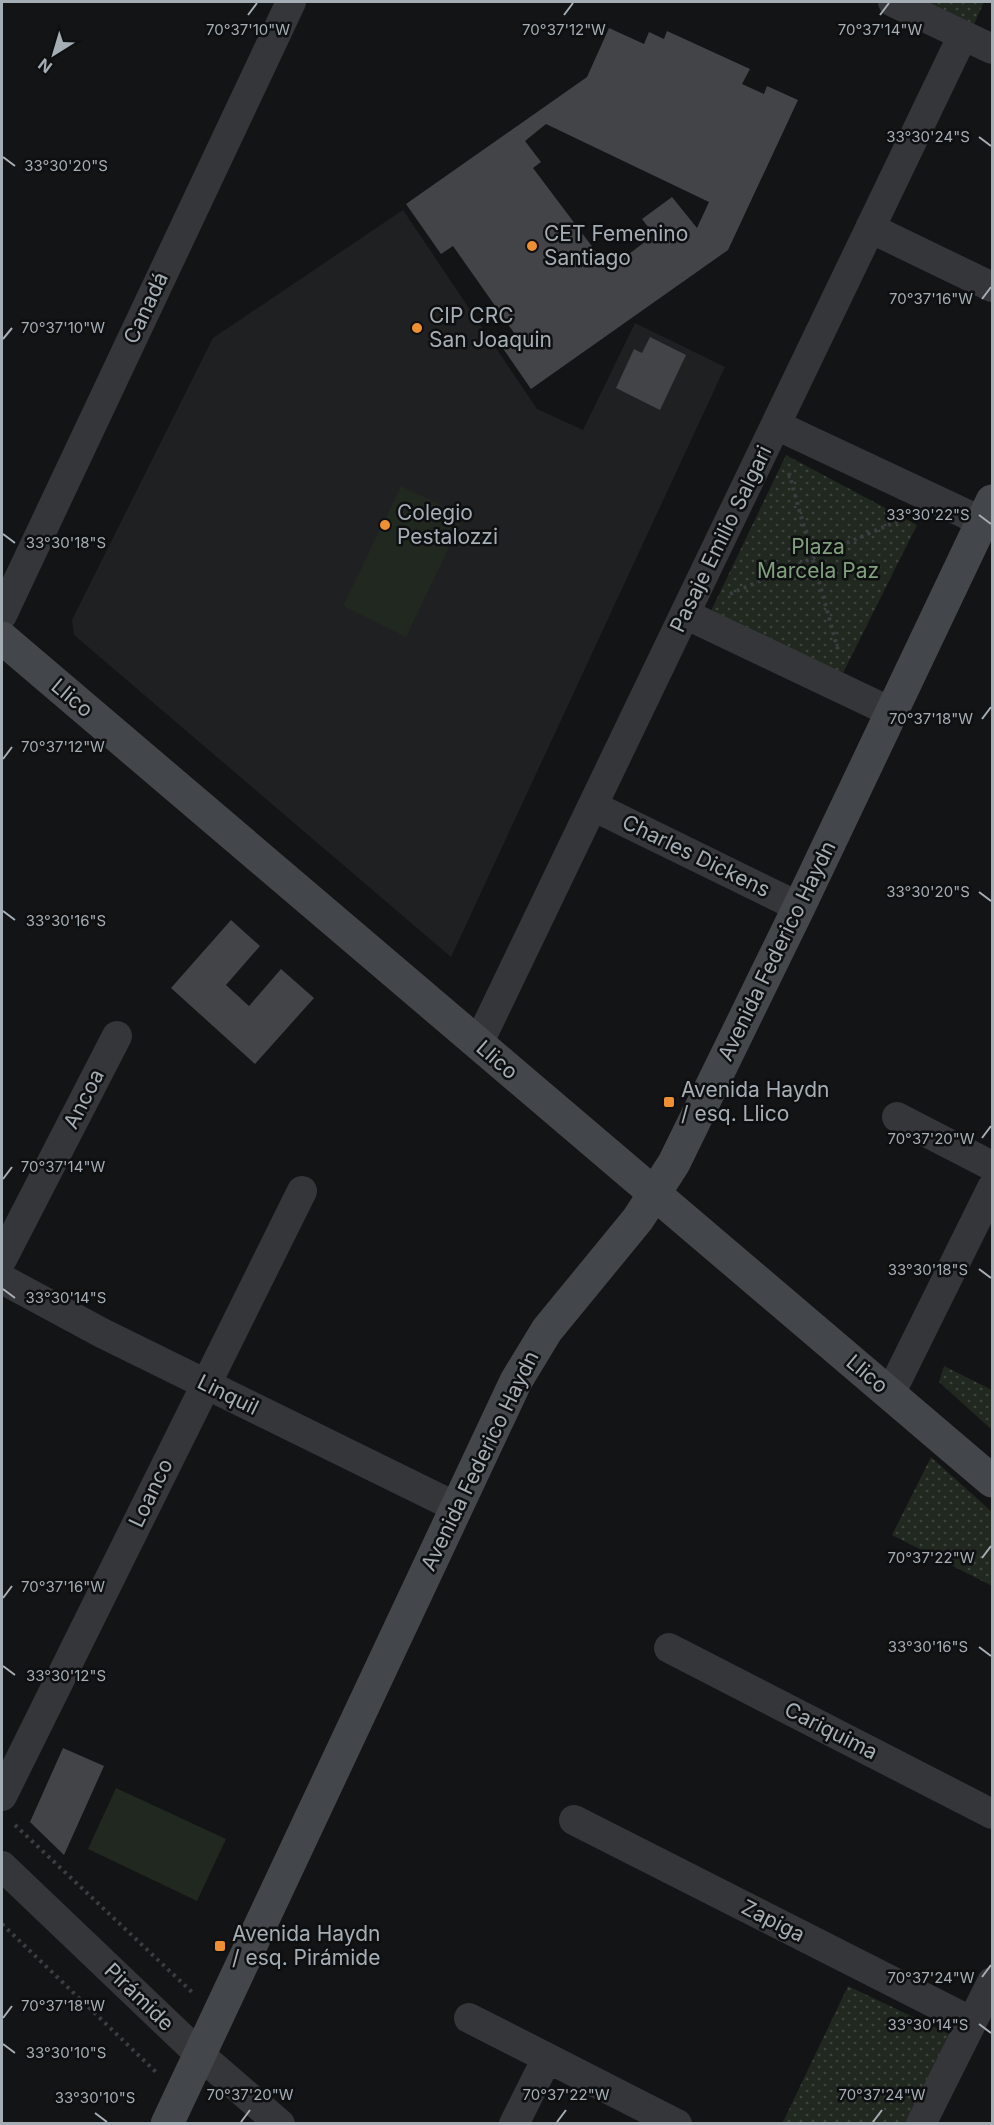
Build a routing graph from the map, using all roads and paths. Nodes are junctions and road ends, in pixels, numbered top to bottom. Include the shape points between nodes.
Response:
1 (291, 2) edge
2 (893, 2) edge
3 (963, 35) junction
4 (993, 49) edge
5 (870, 228) junction
6 (993, 288) edge
7 (776, 425) junction
8 (941, 502) junction
9 (988, 511) edge
10 (812, 558) junction
11 (685, 614) junction
12 (2, 615) edge
13 (2, 638) edge
14 (849, 692) junction
15 (891, 712) junction
16 (593, 806) junction
17 (799, 907) junction
18 (117, 1035) dead end
19 (478, 1044) junction
20 (897, 1117) dead end
21 (993, 1166) edge
22 (993, 1188) edge
23 (302, 1191) dead end
24 (655, 1195) junction
25 (2, 1259) edge
26 (2, 1279) edge
27 (206, 1384) junction
28 (890, 1394) junction
29 (993, 1481) edge
30 (456, 1507) junction
31 (669, 1648) dead end
32 (6, 1808) edge
33 (993, 1814) edge
34 (574, 1820) dead end
35 (2, 1866) edge
36 (2, 1924) edge
37 (993, 1982) edge
38 (218, 2016) junction
39 (469, 2018) dead end
40 (972, 2022) junction
41 (199, 2054) junction
42 (547, 2058) junction
43 (174, 2110) edge
44 (280, 2124) edge
45 (514, 2124) edge
46 (677, 2124) edge
47 (921, 2124) edge

1 - 12 street, Canadá
2 - 3 street
3 - 4 street
3 - 5 street, Pasaje Emilio Salgari
5 - 6 street
5 - 7 street, Pasaje Emilio Salgari
7 - 8 street
7 - 10 path
7 - 11 street, Pasaje Emilio Salgari
8 - 9 street
8 - 10 path
9 - 15 street, Avenida Federico Haydn
10 - 11 path
10 - 14 path
11 - 14 street
11 - 16 street, Pasaje Emilio Salgari
13 - 19 street, Llico
14 - 15 street
15 - 17 street, Avenida Federico Haydn
16 - 17 street, Charles Dickens
16 - 19 street, Pasaje Emilio Salgari
17 - 24 street, Avenida Federico Haydn via 689,1134
18 - 25 street, Ancoa
19 - 24 street, Llico
20 - 21 street
22 - 28 street
23 - 27 street, Loanco
24 - 28 street, Llico
24 - 30 street, Avenida Federico Haydn via 530,1355
26 - 27 street, Linquil
27 - 30 street, Linquil
27 - 32 street, Loanco
28 - 29 street, Llico
30 - 38 street, Avenida Federico Haydn
31 - 33 street, Cariquima
32 - 38 path
34 - 40 street, Zapiga
35 - 41 street, Pirámide
36 - 43 path
37 - 40 street
38 - 41 street, Avenida Federico Haydn
39 - 42 street
40 - 47 street
41 - 43 street, Avenida Federico Haydn
41 - 44 street, Pirámide
42 - 45 street
42 - 46 street

